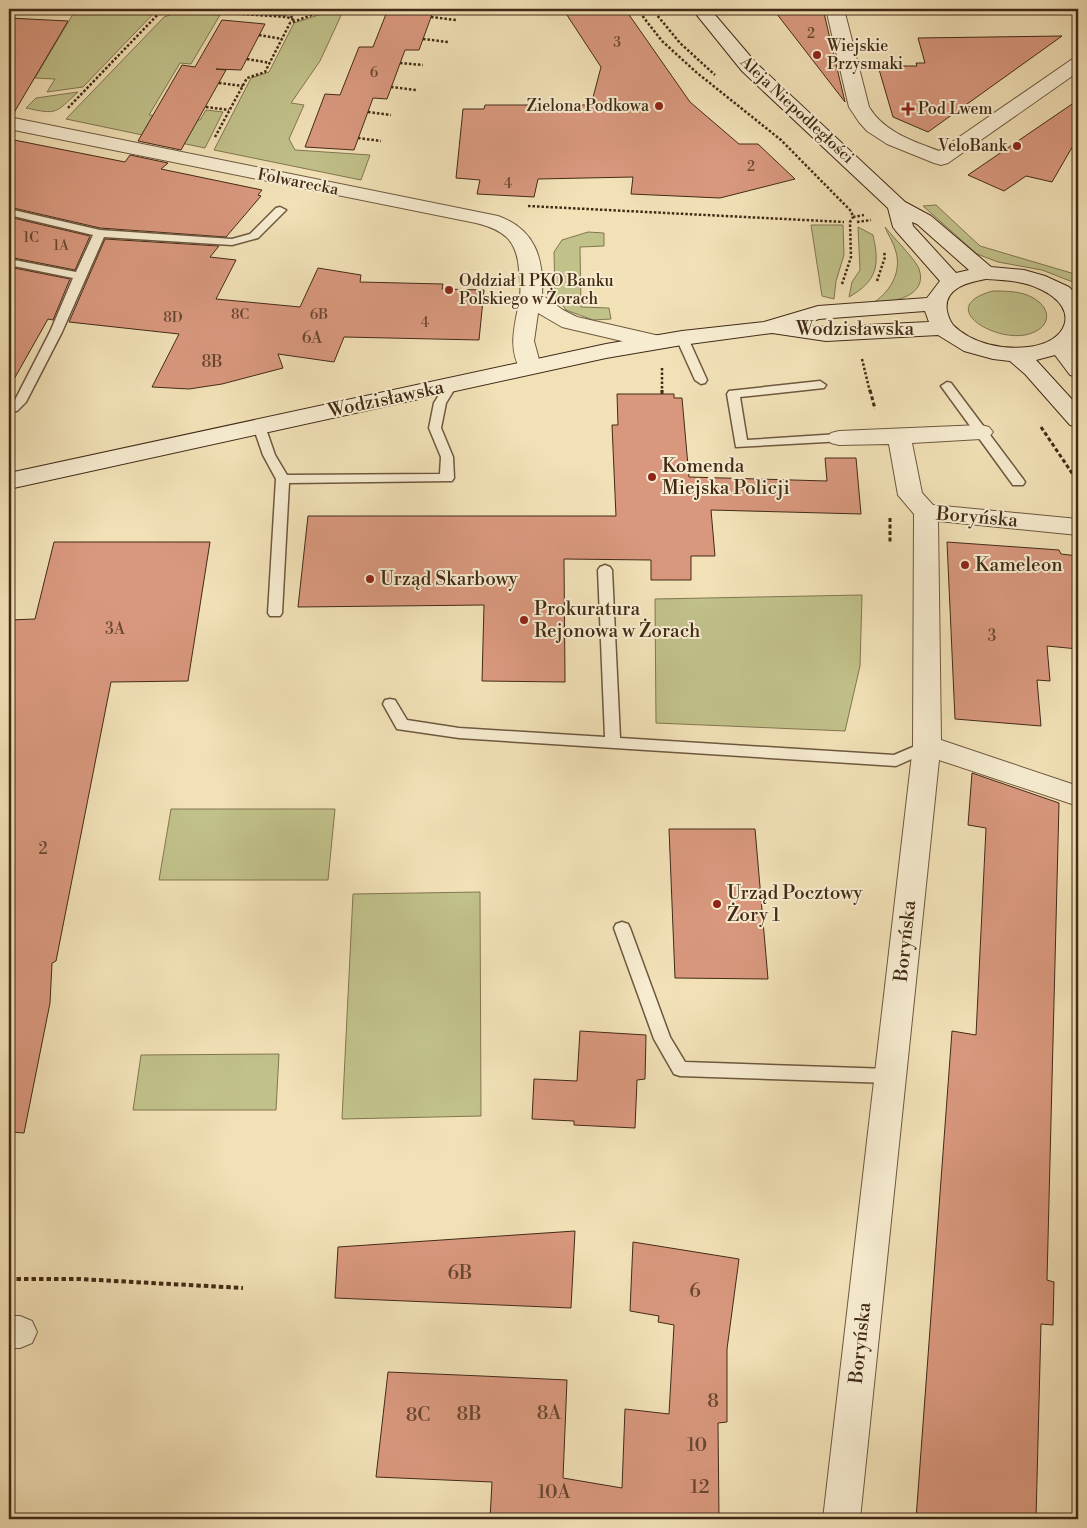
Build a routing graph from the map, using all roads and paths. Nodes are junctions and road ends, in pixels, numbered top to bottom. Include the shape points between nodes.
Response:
1 (164, 9) edge
2 (285, 9) edge
3 (328, 9) edge
4 (637, 9) edge
5 (701, 9) edge
6 (835, 9) edge
7 (431, 17) dead end
8 (294, 20) junction
9 (456, 20) dead end
10 (259, 36) dead end
11 (282, 39) junction
12 (423, 39) dead end
13 (448, 42) dead end
14 (247, 59) dead end
15 (270, 62) junction
16 (400, 63) dead end
17 (1078, 64) edge
18 (423, 65) dead end
19 (219, 83) dead end
20 (243, 86) junction
21 (391, 87) dead end
22 (416, 90) dead end
23 (206, 108) dead end
24 (229, 110) junction
25 (64, 112) dead end
26 (368, 112) dead end
27 (391, 114) dead end
28 (9, 123) edge
29 (358, 138) dead end
30 (380, 141) dead end
31 (212, 143) dead end
32 (526, 206) dead end
33 (898, 206) junction
34 (280, 210) dead end
35 (9, 212) edge
36 (869, 217) dead end
37 (872, 220) junction
38 (844, 222) dead end
39 (857, 222) dead end
40 (874, 226) dead end
41 (100, 233) junction
42 (882, 247) dead end
43 (9, 262) edge
44 (986, 273) junction
45 (80, 276) junction
46 (952, 282) junction
47 (875, 285) dead end
48 (841, 287) dead end
49 (1070, 293) edge
50 (531, 298) junction
51 (935, 304) junction
52 (1078, 322) edge
53 (766, 328) junction
54 (944, 328) junction
55 (682, 338) junction
56 (656, 342) junction
57 (1059, 346) junction
58 (1016, 355) junction
59 (861, 357) dead end
60 (530, 367) junction
61 (662, 368) dead end
62 (1078, 370) edge
63 (701, 380) dead end
64 (451, 385) junction
65 (820, 385) dead end
66 (947, 386) dead end
67 (662, 394) dead end
68 (9, 408) edge
69 (1078, 420) edge
70 (1038, 423) dead end
71 (259, 426) junction
72 (981, 432) junction
73 (891, 437) junction
74 (839, 438) joint
75 (283, 479) junction
76 (9, 481) edge
77 (1018, 482) dead end
78 (1078, 482) edge
79 (926, 512) junction
80 (890, 515) dead end
81 (1078, 527) edge
82 (890, 544) dead end
83 (604, 570) dead end
84 (275, 613) dead end
85 (390, 704) dead end
86 (613, 743) junction
87 (927, 746) junction
88 (1078, 796) edge
89 (622, 928) dead end
90 (890, 1076) junction
91 (9, 1279) edge
92 (243, 1288) dead end
93 (841, 1519) edge

1 - 8 path
1 - 25 path
2 - 8 path
3 - 8 path
4 - 48 path via 662,41 781,140 851,211 851,257
5 - 33 street, Aleja Niepodległości via 749,67
6 - 17 street via 863,116 881,134 942,159
7 - 9 path
8 - 11 path
10 - 11 path
11 - 15 path
12 - 13 path
14 - 15 path
15 - 20 path via 265,72 247,78
16 - 18 path
19 - 20 path
20 - 24 path
21 - 22 path
23 - 24 path
24 - 31 path
26 - 27 path
28 - 50 street, Folwarecka via 494,220 516,232 528,250
29 - 30 path
32 - 38 path
33 - 44 street, Aleja Niepodległości via 924,220
33 - 46 street, Aleja Niepodległości via 903,227
34 - 41 lane via 254,236 232,242
35 - 41 lane
36 - 37 path
37 - 39 path
37 - 40 path
41 - 45 lane
42 - 47 path via 886,257
43 - 45 lane
44 - 46 street
44 - 49 street via 1027,277
45 - 68 lane via 20,402
46 - 51 street via 940,292
49 - 52 street
50 - 56 street via 570,322
50 - 60 street, Folwarecka via 523,325 524,353
51 - 53 street, Wodzisławska via 818,313
51 - 54 street via 936,316
52 - 57 street via 1072,335
53 - 54 street, Wodzisławska via 826,334
53 - 55 street, Wodzisławska
54 - 58 street via 974,347
55 - 56 street, Wodzisławska
55 - 63 lane
56 - 60 street, Wodzisławska
57 - 58 street
57 - 62 street
58 - 69 street
59 - 73 path
60 - 64 street, Wodzisławska
61 - 67 path
64 - 71 street, Wodzisławska
64 - 75 lane via 440,403 435,428 447,457 448,478
65 - 74 lane via 733,394 741,444
66 - 72 lane
70 - 78 path
71 - 75 lane via 269,455
71 - 76 street, Wodzisławska
72 - 73 street
72 - 77 lane
73 - 74 street
73 - 79 street via 910,495
75 - 84 lane
79 - 81 street, Boryńska
79 - 87 street, Boryńska
80 - 82 path
83 - 86 lane
85 - 86 lane via 402,725 459,733
86 - 87 lane via 896,761
87 - 88 street
87 - 90 street, Boryńska
89 - 90 lane via 662,1039 680,1069
90 - 93 street, Boryńska
91 - 92 path via 79,1279

